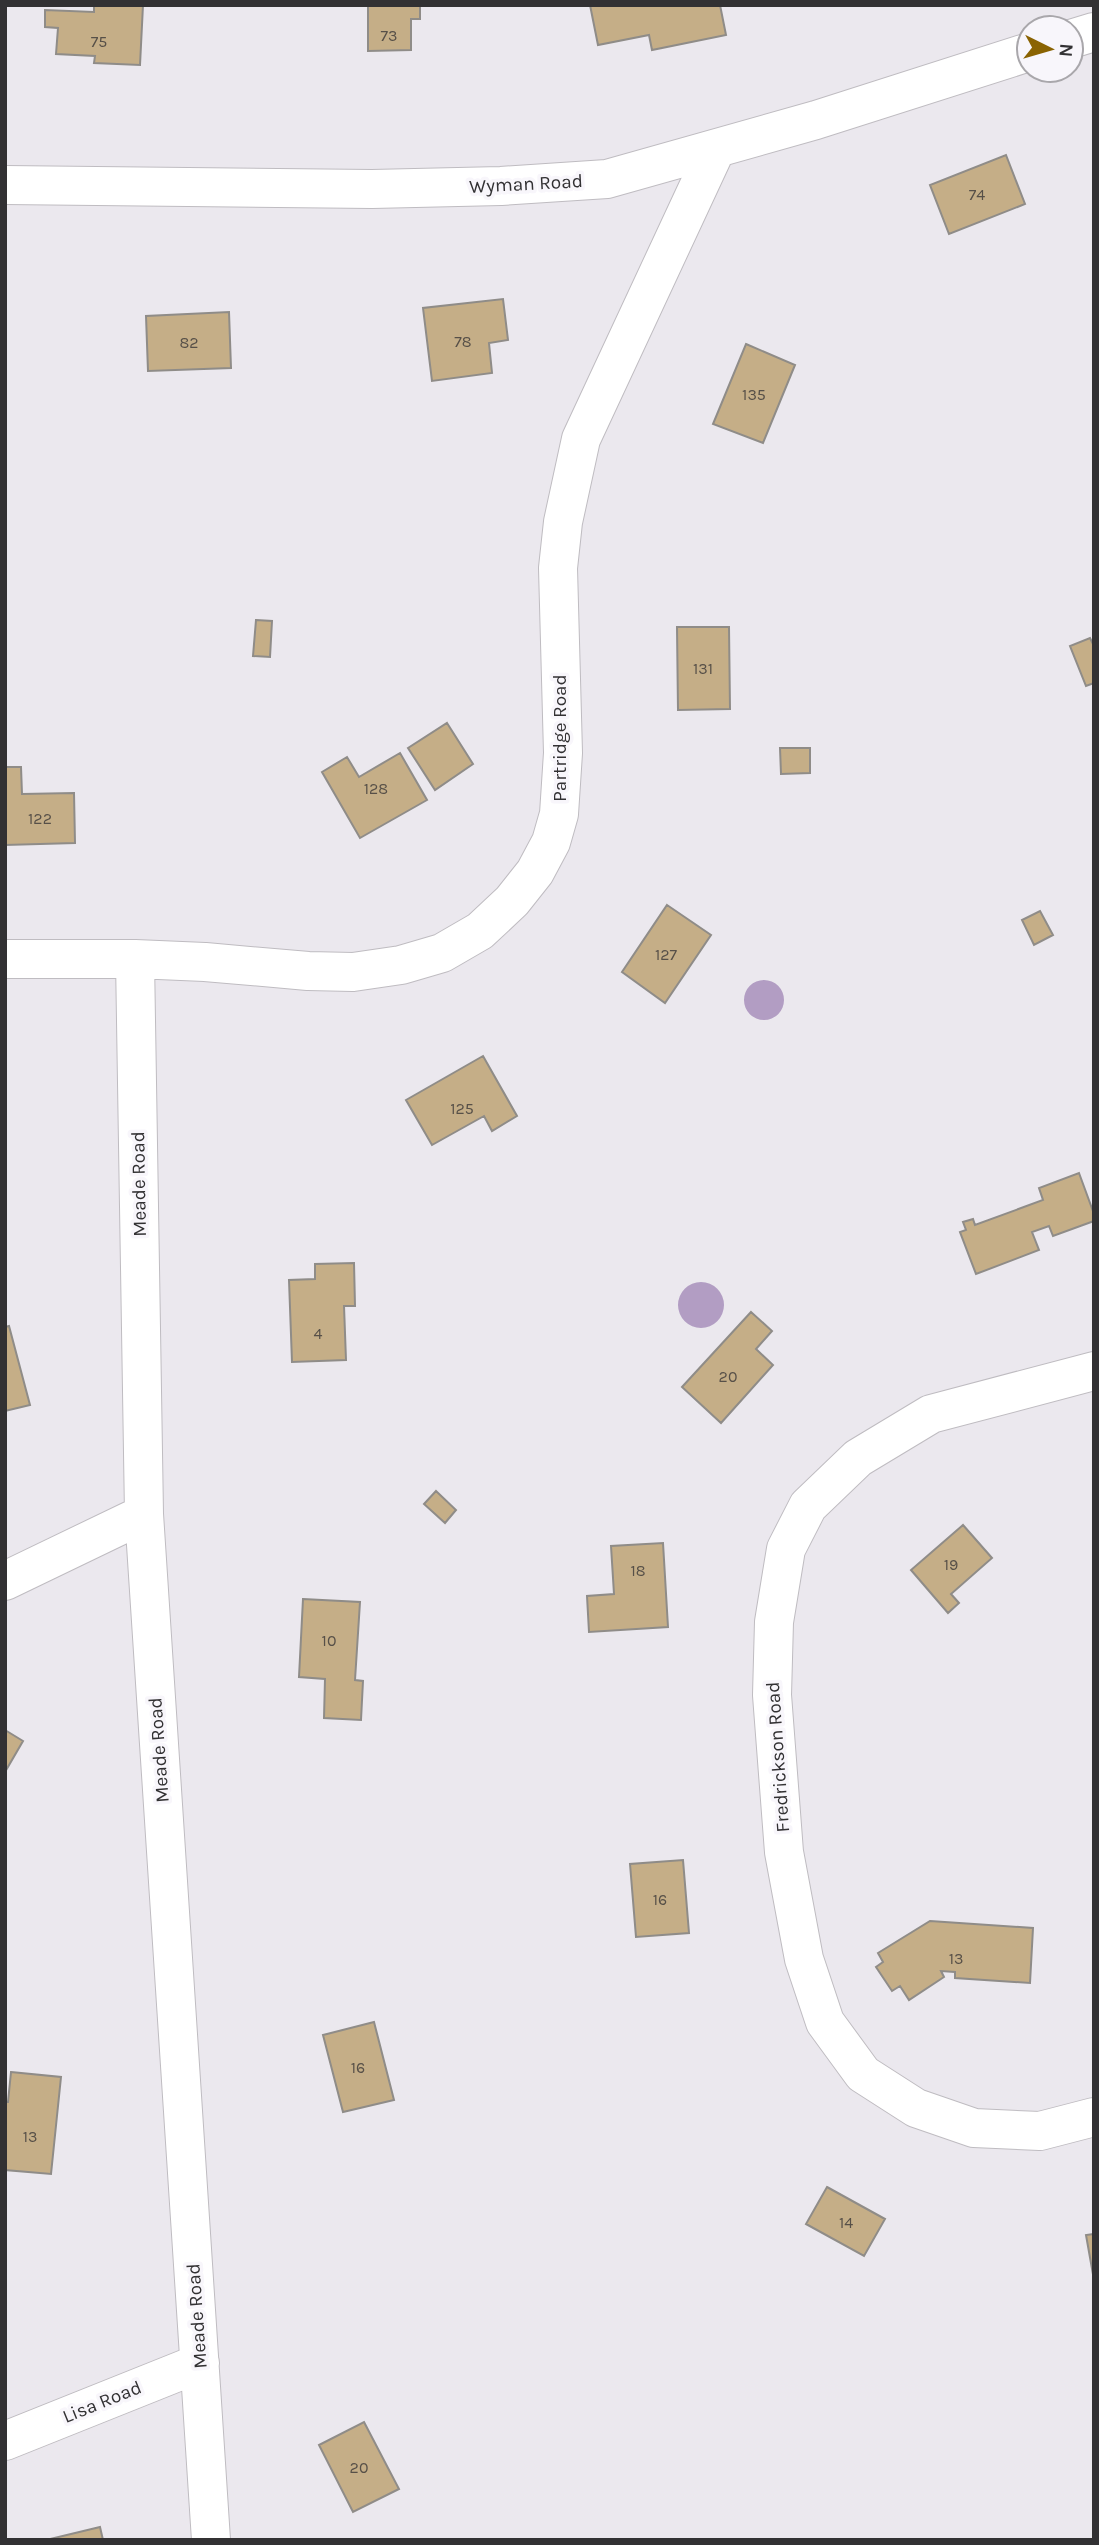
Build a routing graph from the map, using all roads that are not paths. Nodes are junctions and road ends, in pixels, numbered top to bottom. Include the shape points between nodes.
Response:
1 (1015, 56) edge
2 (716, 149) junction
3 (5, 185) edge
4 (5, 959) edge
5 (135, 959) junction
6 (1094, 1371) edge
7 (144, 1514) junction
8 (5, 1581) edge
9 (1094, 2117) edge
10 (200, 2363) junction
11 (5, 2441) edge
12 (211, 2540) edge

1 - 2 street, Wyman Road
2 - 3 street, Wyman Road via 607,179 501,186
2 - 5 street, Partridge Road via 578,451 558,568 563,786 551,842 535,872 480,931 442,953 401,965 353,972 308,971
4 - 5 street, Partridge Road
5 - 7 street, Meade Road
6 - 9 street, Fredrickson Road via 931,1415 858,1458 808,1506 786,1549 774,1622 772,1695 784,1852 804,1959 825,2022 863,2074 916,2108 974,2128 1040,2131
7 - 8 street
7 - 10 street, Meade Road
10 - 11 street, Lisa Road
10 - 12 street, Meade Road

